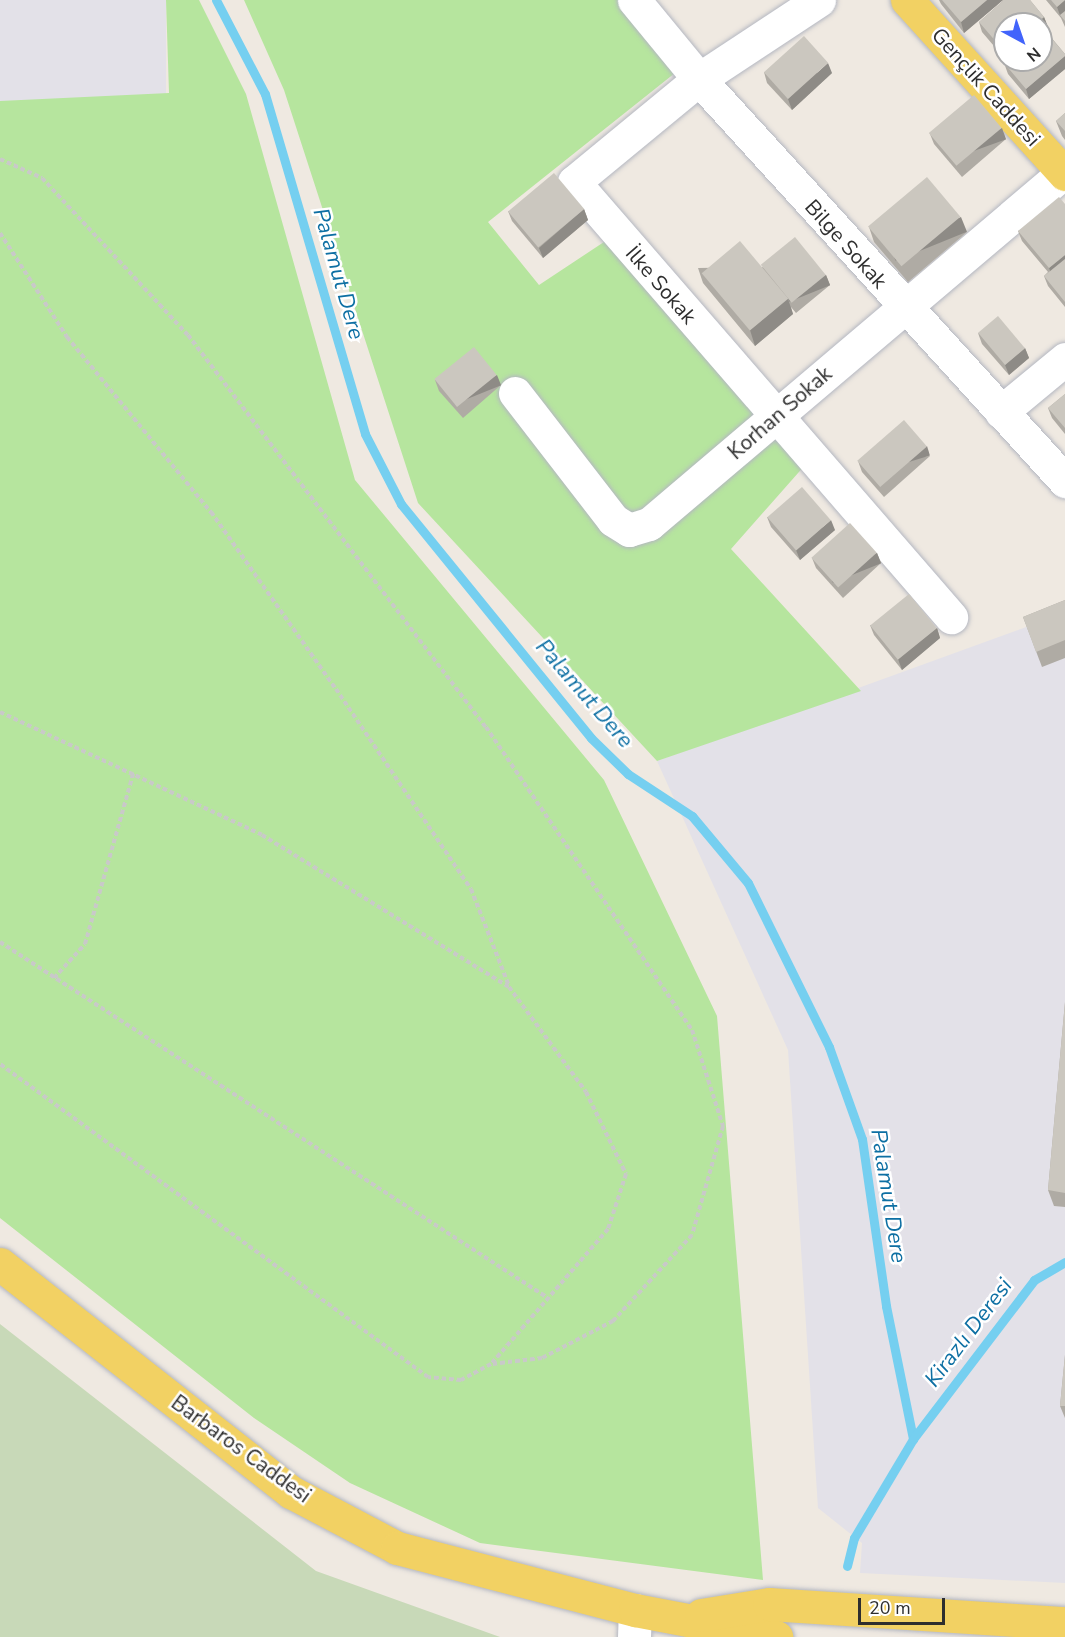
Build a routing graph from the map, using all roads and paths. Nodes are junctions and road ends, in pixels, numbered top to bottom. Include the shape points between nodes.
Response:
1 (634, 0) edge
2 (819, 0) edge
3 (908, 0) edge
4 (699, 80) junction
5 (0, 159) edge
6 (1064, 173) edge
7 (0, 233) edge
8 (905, 308) junction
9 (1065, 359) edge
10 (515, 393) dead end
11 (1001, 412) junction
12 (773, 415) junction
13 (1065, 481) edge
14 (951, 617) dead end
15 (0, 712) edge
16 (133, 774) junction
17 (0, 942) edge
18 (54, 978) junction
19 (509, 987) junction
20 (0, 1064) edge
21 (0, 1264) edge
22 (548, 1298) junction
23 (491, 1364) junction
24 (687, 1617) junction
25 (634, 1623) edge
26 (1065, 1623) edge
27 (776, 1637) edge

1 - 4 street, Bilge Sokak
2 - 4 street, İlke Sokak
3 - 6 main road, Gençlik Caddesi
4 - 8 street, Bilge Sokak
4 - 12 street, İlke Sokak via 574,182
5 - 23 path via 42,178 188,335 486,727 692,1030 723,1126 692,1235 613,1322 542,1358
6 - 8 street, Korhan Sokak
7 - 19 path via 67,337 211,512 336,689 471,889
8 - 11 street, Bilge Sokak
8 - 12 street, Korhan Sokak
9 - 11 street
10 - 12 street, Korhan Sokak via 613,520 629,530 649,524 686,498
11 - 13 street, Bilge Sokak
12 - 14 street, İlke Sokak
15 - 16 path
16 - 18 path via 85,944
16 - 19 path via 262,835
17 - 18 path
18 - 22 path
19 - 22 path via 586,1092 626,1174 609,1229
20 - 23 path via 428,1377 461,1380
21 - 25 main road, Barbaros Caddesi via 291,1492 397,1548
22 - 23 path
24 - 25 main road, Barbaros Caddesi
24 - 26 main road, Barbaros Caddesi via 769,1604
24 - 27 main road, Barbaros Caddesi

